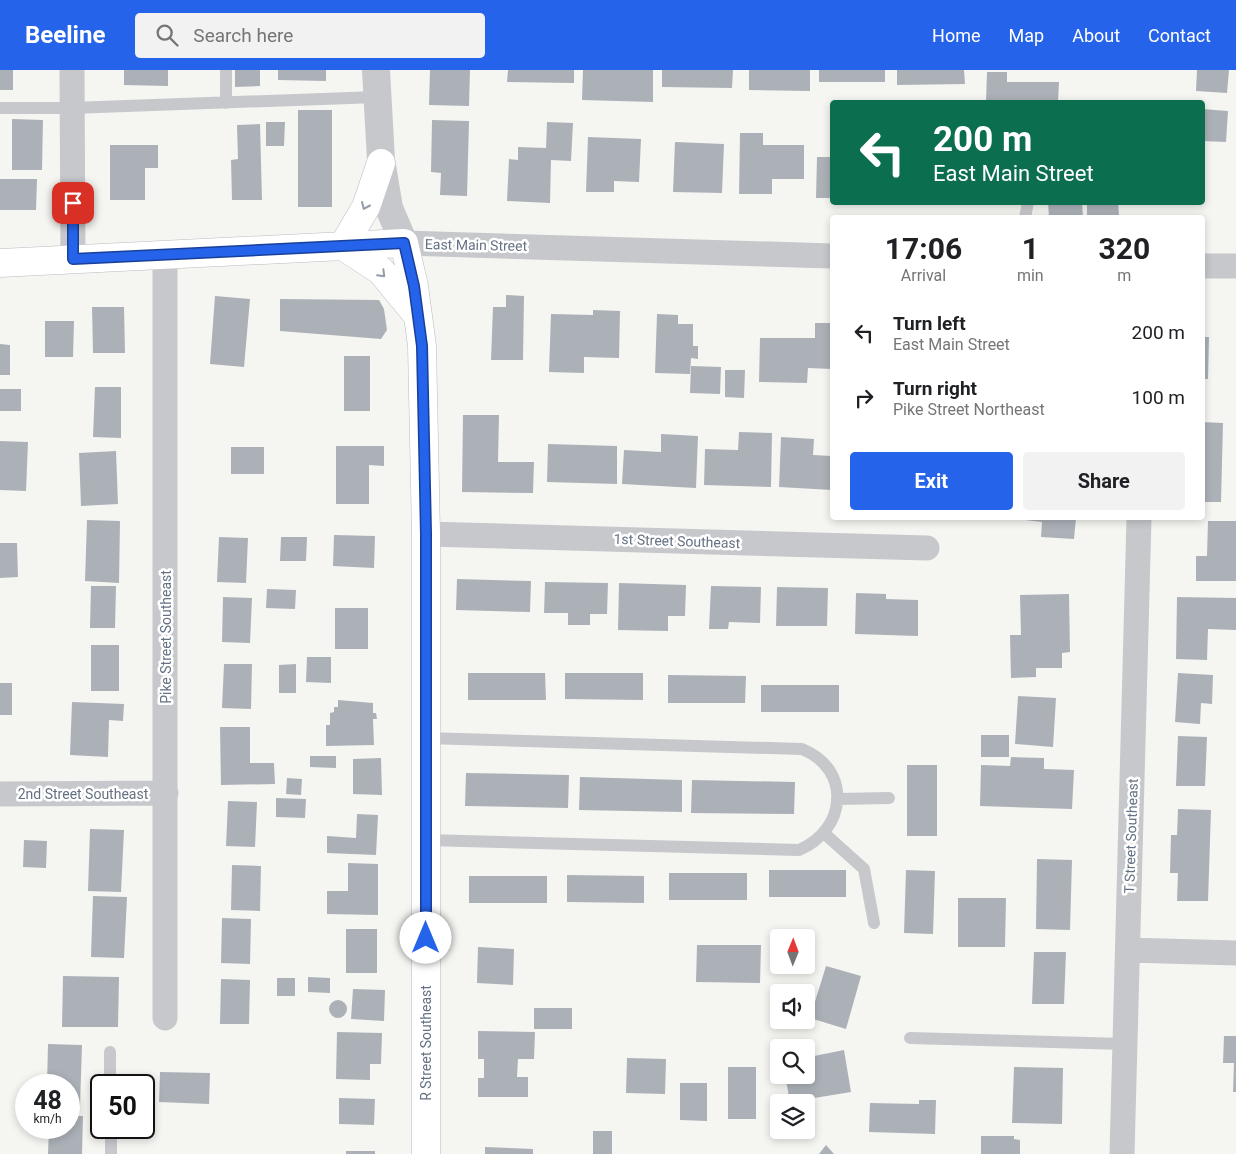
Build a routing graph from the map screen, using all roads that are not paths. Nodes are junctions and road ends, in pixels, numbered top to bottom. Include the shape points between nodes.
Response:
1 (72, 70) edge
2 (226, 70) edge
3 (376, 70) edge
4 (377, 97) junction
5 (226, 103) junction
6 (0, 108) edge
7 (72, 108) junction
8 (381, 163) junction
9 (404, 243) junction
10 (343, 246) junction
11 (165, 256) junction
12 (830, 256) edge
13 (73, 259) junction
14 (0, 263) edge
15 (1205, 266) edge
16 (1236, 266) edge
17 (418, 316) junction
18 (1139, 520) edge
19 (426, 534) junction
20 (928, 548) dead end
21 (426, 738) junction
22 (166, 793) junction
23 (0, 794) edge
24 (889, 798) dead end
25 (837, 800) junction
26 (825, 834) junction
27 (426, 840) junction
28 (874, 923) dead end
29 (1128, 950) junction
30 (1236, 952) edge
31 (165, 1018) dead end
32 (910, 1038) dead end
33 (1125, 1044) junction
34 (110, 1052) dead end
35 (110, 1074) edge
36 (111, 1139) edge
37 (111, 1154) edge
38 (426, 1154) edge
39 (1122, 1154) edge

1 - 7 street
2 - 5 lane
3 - 4 street
4 - 5 lane
4 - 8 street
5 - 7 lane
6 - 7 lane
7 - 13 street
8 - 9 street via 390,208
8 -> 10 main road via 366,207
9 - 10 main road, East Main Street
9 - 12 street, East Main Street
9 - 17 main road, R Street Southeast
10 - 11 main road, East Main Street
10 -> 17 main road via 381,271
11 - 13 main road, East Main Street
11 - 22 street, Pike Street Southeast
13 - 14 main road, East Main Street
15 - 16 street
17 - 19 main road, R Street Southeast via 422,346
18 - 29 street, T Street Southeast
19 - 20 street, 1st Street Southeast
19 - 21 main road, R Street Southeast
21 - 25 lane via 802,749 818,755 831,772
21 - 27 main road, R Street Southeast
22 - 23 street, 2nd Street Southeast
22 - 31 street, Pike Street Southeast
24 - 25 lane
25 - 26 lane via 837,811
26 - 27 lane via 812,845 799,850
26 - 28 lane via 864,869
27 - 38 main road, R Street Southeast
29 - 30 street
29 - 33 street, T Street Southeast
32 - 33 lane
33 - 39 street, T Street Southeast
34 - 35 lane
36 - 37 lane

